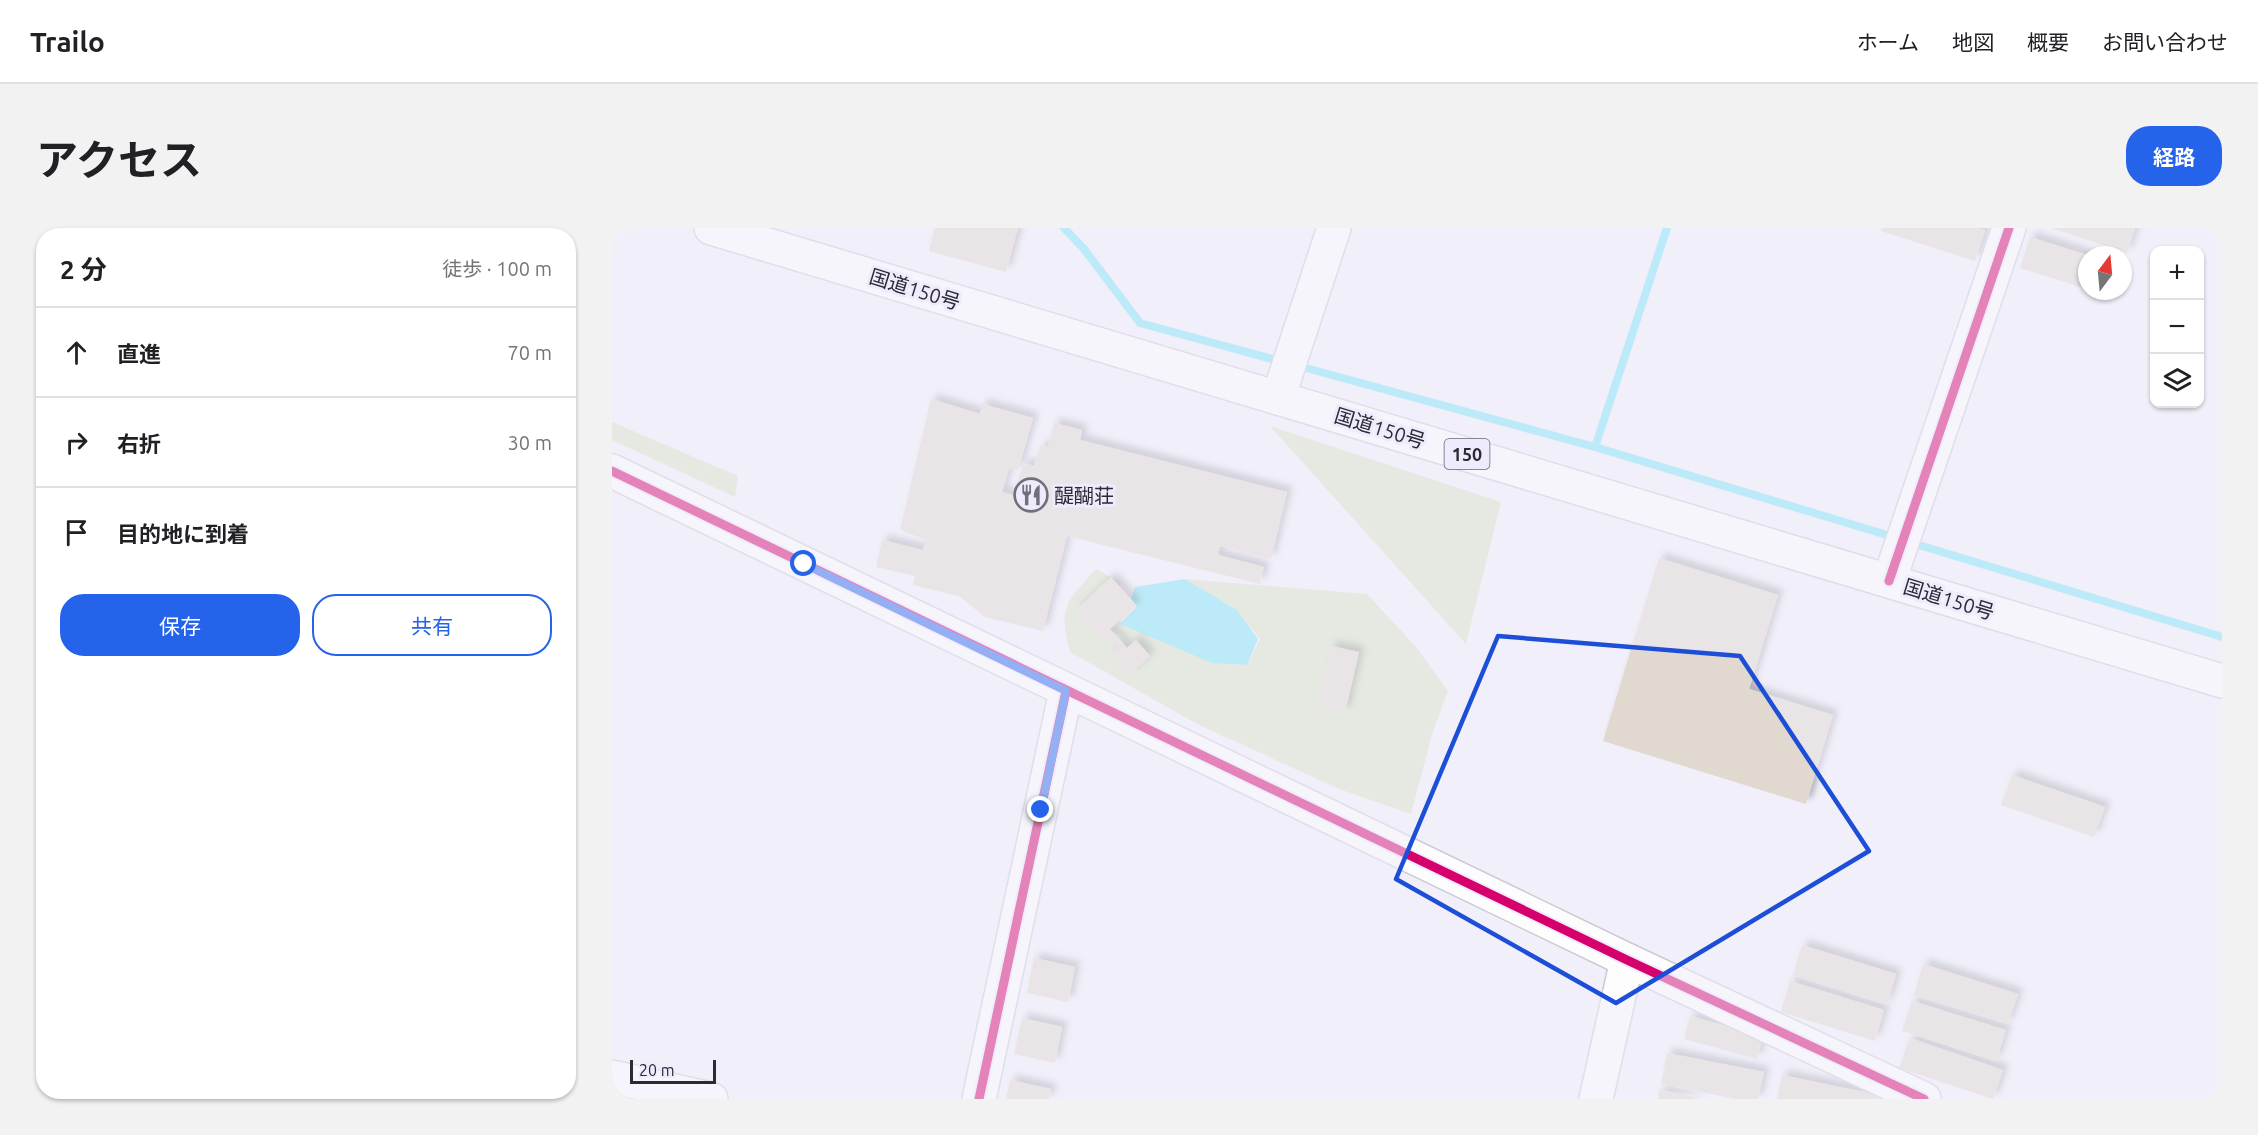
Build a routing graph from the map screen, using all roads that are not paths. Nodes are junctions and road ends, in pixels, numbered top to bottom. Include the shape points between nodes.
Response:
1 (711, 228) edge
2 (1334, 228) edge
3 (2009, 228) edge
4 (1278, 398) junction
5 (612, 471) edge
6 (1889, 581) junction
7 (2222, 681) edge
8 (1066, 691) junction
9 (1627, 960) junction
10 (612, 1077) edge
11 (711, 1099) edge
12 (980, 1099) edge
13 (1596, 1099) edge
14 (1924, 1099) edge

1 - 4 main road, 国道150号 / 150
2 - 4 main road
3 - 6 main road
4 - 6 main road, 国道150号 / 150
5 - 8 main road
6 - 7 main road, 国道150号 / 150
8 - 9 main road
8 - 12 main road
9 - 13 main road
9 - 14 main road
10 - 11 main road

